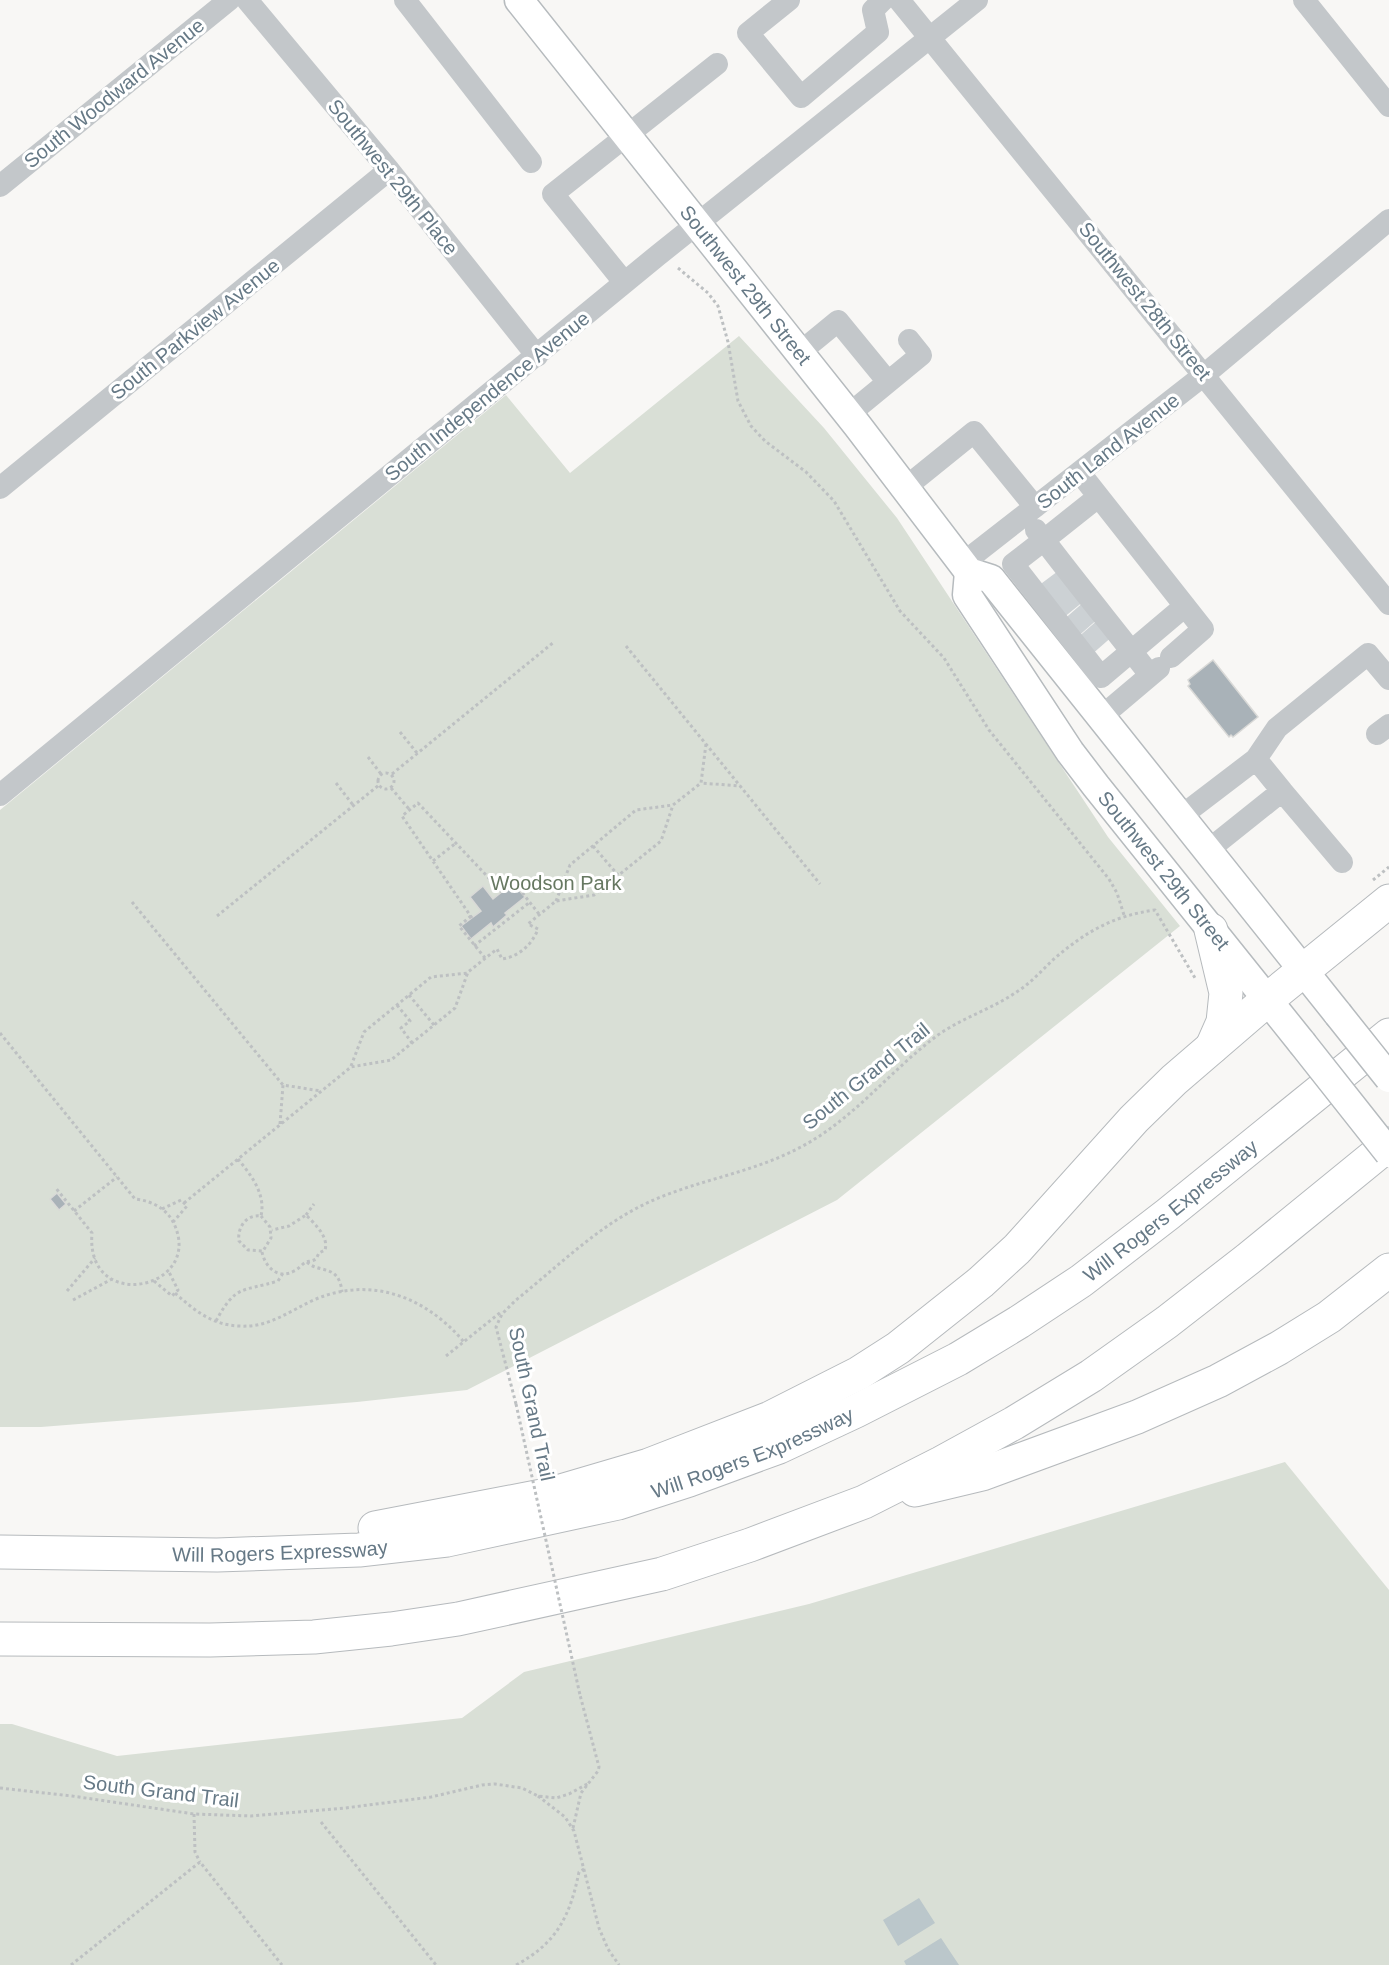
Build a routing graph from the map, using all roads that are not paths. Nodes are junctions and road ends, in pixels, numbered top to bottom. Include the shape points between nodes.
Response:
1 (229, 0) edge
2 (247, 0) edge
3 (405, 0) edge
4 (519, 0) edge
5 (789, 0) edge
6 (899, 0) edge
7 (977, 0) edge
8 (1304, 0) edge
9 (873, 3) edge
10 (931, 37) junction
11 (717, 64) dead end
12 (1389, 106) edge
13 (627, 135) junction
14 (531, 162) dead end
15 (389, 170) junction
16 (0, 186) edge
17 (1389, 220) edge
18 (697, 224) junction
19 (624, 282) junction
20 (909, 340) dead end
21 (799, 353) junction
22 (537, 356) junction
23 (1204, 375) junction
24 (888, 382) junction
25 (848, 415) junction
26 (1080, 473) junction
27 (0, 488) edge
28 (906, 488) junction
29 (1098, 497) junction
30 (1030, 512) junction
31 (1044, 540) junction
32 (966, 568) junction
33 (1061, 594) junction
34 (1389, 604) edge
35 (1185, 606) junction
36 (1094, 628) junction
37 (1131, 650) junction
38 (1160, 667) junction
39 (1389, 679) edge
40 (1101, 717) junction
41 (1256, 759) junction
42 (1282, 791) junction
43 (0, 795) edge
44 (1180, 817) junction
45 (1207, 851) junction
46 (1342, 862) dead end
47 (1389, 902) edge
48 (1211, 930) junction
49 (1304, 971) junction
50 (1267, 1000) junction
51 (1389, 1035) edge
52 (1212, 1047) junction
53 (1389, 1078) edge
54 (1389, 1144) edge
55 (1389, 1153) edge
56 (1389, 1270) edge
57 (864, 1502) junction
58 (0, 1552) edge
59 (217, 1555) junction
60 (0, 1640) edge

1 - 16 street, South Woodward Avenue
2 - 15 street, Southwest 29th Place
3 - 14 street
4 - 13 main road, Southwest 29th Street
5 - 9 street via 748,33 801,98 878,32
6 - 10 street, Southwest 28th Street
7 - 10 street, South Independence Avenue
8 - 12 street
10 - 18 street, South Independence Avenue
10 - 23 street, Southwest 28th Street
11 - 13 street
13 - 18 main road, Southwest 29th Street
13 - 19 street via 553,194
15 - 22 street, Southwest 29th Place
15 - 27 street, South Parkview Avenue
17 - 23 street, South Land Avenue
18 - 19 street, South Independence Avenue
18 - 21 main road, Southwest 29th Street
19 - 22 street, South Independence Avenue
20 - 24 street via 921,355
21 - 24 street via 838,321
21 - 25 main road, Southwest 29th Street
22 - 43 street, South Independence Avenue
23 - 26 street, South Land Avenue
23 - 34 street, Southwest 28th Street
24 - 25 street
25 - 28 main road, Southwest 29th Street
26 - 29 street
26 - 30 street, South Land Avenue
28 - 30 street via 974,432
28 - 32 main road, Southwest 29th Street
29 - 31 street
29 - 35 street
30 - 31 street
30 - 32 street, South Land Avenue
31 - 33 street
31 - 33 street via 1013,564
32 - 40 main road, Southwest 29th Street via 991,579
32 - 48 main road, Southwest 29th Street via 967,595 1058,733
33 - 36 street
33 - 36 street via 1068,629
35 - 37 street
35 - 38 street via 1203,629
36 - 37 street
36 - 37 street via 1101,677
37 - 38 street
38 - 40 street
39 - 41 street via 1368,654 1277,728
40 - 44 main road, Southwest 29th Street
41 - 42 street
41 - 44 street
42 - 45 street
42 - 46 street
44 - 45 main road, Southwest 29th Street
45 - 49 main road, Southwest 29th Street
47 - 49 highway
48 - 50 main road, Southwest 29th Street
48 - 52 highway via 1226,993 1223,1022
49 - 50 highway
49 - 53 main road, Southwest 29th Street, bridge
50 - 52 highway
50 - 55 main road, Southwest 29th Street, bridge
51 - 59 highway, Will Rogers Expressway via 1081,1281 958,1359 779,1447 618,1503 447,1540 359,1550
52 - 59 highway via 1134,1119 1054,1210 981,1282 898,1348 803,1402 650,1465 547,1495
54 - 57 highway via 1248,1259 1091,1376 1014,1423
56 - 57 highway via 1329,1317 1279,1348 1218,1381 1137,1417 982,1474
57 - 60 highway via 662,1574 458,1619 314,1637
58 - 59 highway, Will Rogers Expressway

